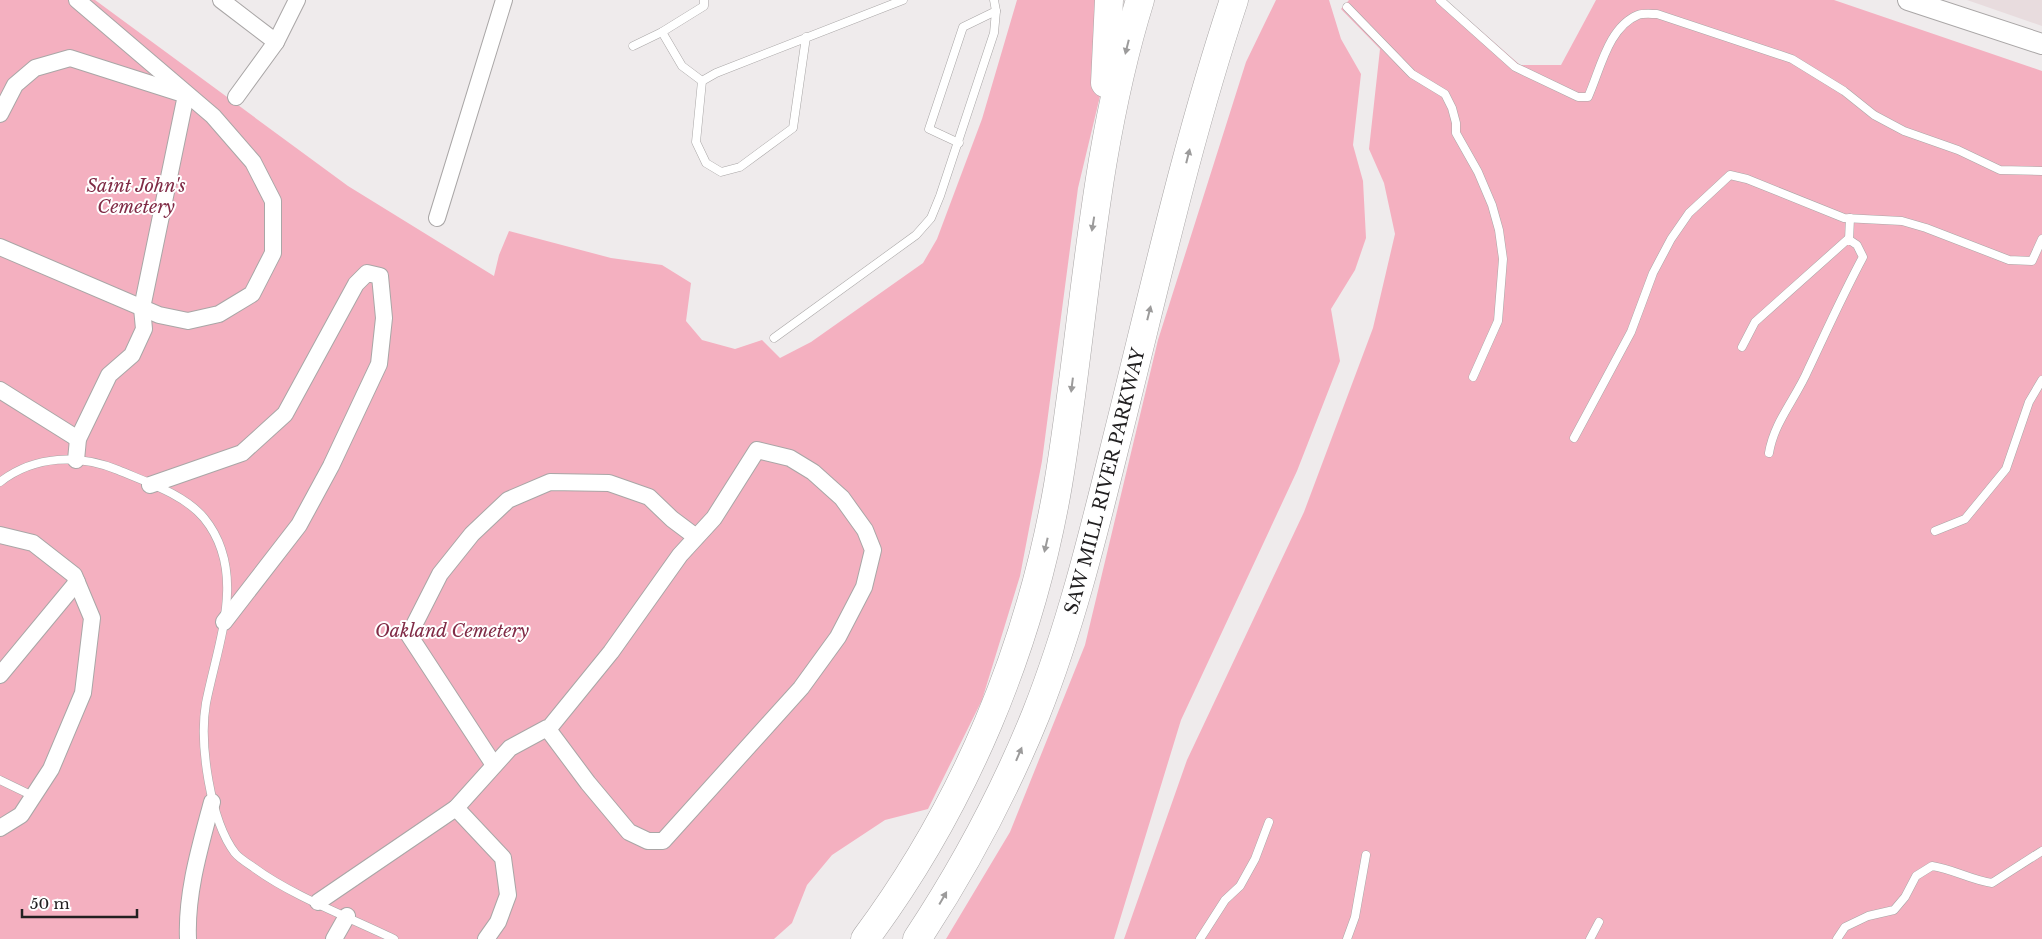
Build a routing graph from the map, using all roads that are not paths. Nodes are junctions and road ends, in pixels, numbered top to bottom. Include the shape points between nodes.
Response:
1 (77, 0) edge
2 (221, 0) edge
3 (297, 0) edge
4 (504, 0) edge
5 (704, 0) edge
6 (903, 0) edge
7 (994, 0) edge
8 (1109, 0) edge
9 (1140, 0) edge
10 (1234, 0) edge
11 (1249, 0) edge
12 (1440, 0) edge
13 (1908, 0) edge
14 (1347, 7) dead end
15 (996, 11) junction
16 (662, 32) junction
17 (806, 37) junction
18 (276, 42) junction
19 (2042, 44) edge
20 (633, 46) dead end
21 (1209, 79) junction
22 (702, 81) junction
23 (186, 95) junction
24 (236, 97) dead end
25 (0, 114) edge
26 (959, 143) junction
27 (2042, 171) edge
28 (1098, 193) junction
29 (437, 218) dead end
30 (1850, 218) junction
31 (2042, 239) edge
32 (1850, 240) junction
33 (0, 248) edge
34 (142, 308) junction
35 (774, 338) dead end
36 (1742, 347) dead end
37 (1473, 377) dead end
38 (2042, 380) edge
39 (0, 390) edge
40 (1574, 438) dead end
41 (78, 439) junction
42 (1769, 452) dead end
43 (76, 460) junction
44 (0, 482) edge
45 (150, 485) junction
46 (1935, 531) dead end
47 (0, 535) edge
48 (696, 537) junction
49 (77, 582) junction
50 (224, 622) junction
51 (0, 675) edge
52 (547, 728) junction
53 (494, 766) junction
54 (0, 780) edge
55 (33, 796) junction
56 (212, 802) junction
57 (456, 808) junction
58 (1269, 822) dead end
59 (0, 828) edge
60 (2042, 851) edge
61 (1366, 855) dead end
62 (318, 902) junction
63 (347, 916) junction
64 (1600, 922) dead end
65 (188, 939) edge
66 (334, 939) edge
67 (394, 939) edge
68 (486, 939) edge
69 (865, 939) edge
70 (917, 939) edge
71 (1200, 939) edge
72 (1347, 939) edge
73 (1590, 939) edge
74 (1837, 939) edge

1 - 23 street
2 - 18 street
3 - 18 street
4 - 29 street
5 - 16 lane via 704,6
6 - 17 lane
7 - 15 lane
8 - 28 highway
9 -> 28 highway via 1118,82
10 - 21 highway, SAW MILL RIVER PARKWAY
11 - 21 highway
12 - 27 lane via 1515,67 1578,97 1588,97 1613,38 1623,24 1638,15 1657,14 1792,59 1844,91 1874,115 1904,131 1958,150 2000,170
13 - 19 street
14 - 37 lane via 1412,74 1445,94 1452,108 1456,133 1492,205 1503,259 1498,321
15 - 26 lane via 994,33
15 - 26 lane via 962,27 929,129
16 - 20 lane
16 - 22 lane via 682,66
17 - 22 lane via 716,72
17 - 22 lane via 793,128 740,167 721,172 706,163 696,142
18 - 24 street
70 -> 21 highway, SAW MILL RIVER PARKWAY via 991,813 1055,663 1087,559
23 - 25 street via 70,58 35,68 15,86
23 - 34 street
23 - 34 street via 213,116 253,162 273,201 273,253 252,294 219,314 188,321
26 - 35 lane via 936,207 920,231
28 -> 69 highway via 1058,485 1036,584 1018,646 995,707 952,799 914,867
30 - 31 lane via 1902,221 2009,260 2032,260
30 - 32 lane
30 - 40 lane via 1730,176 1689,213 1671,239 1653,272 1631,332
32 - 36 lane via 1755,322
32 - 42 lane via 1863,257 1830,319 1808,372 1772,437
33 - 34 street
34 - 41 street via 144,329 132,355 109,375
38 - 46 lane via 2030,402 2006,469 1966,519
39 - 41 street
41 - 43 street
43 - 44 lane via 57,459 31,465
43 - 45 lane via 96,461
45 - 50 lane via 182,500 203,517 221,544 228,577
45 - 50 street via 242,453 285,414 356,284 367,273 380,276 384,318 379,364 299,525
47 - 49 street via 32,543 74,575
48 - 52 street via 611,652
48 - 52 street via 714,518 757,450 790,458 813,472 842,498 865,530 873,550 864,587 838,637 801,688 663,841 648,841 629,832
48 - 53 street via 649,498 609,483 550,482 508,500 472,534 440,574 409,635
49 - 51 street
49 - 55 street via 92,618 83,694 51,769
50 - 56 lane via 206,706 205,760
52 - 53 street via 510,748
53 - 57 street
54 - 55 lane
55 - 59 street via 20,815
56 - 62 lane via 236,854 274,882
56 - 65 street via 196,865 187,919
57 - 62 street
57 - 68 street via 503,858 508,894 498,922
58 - 71 lane via 1255,859 1240,886 1225,900
60 - 74 lane via 1992,883 1932,866 1916,876 1894,910 1868,916 1845,927
61 - 72 lane via 1355,917
62 - 63 lane
63 - 66 street
63 - 67 lane
64 - 73 lane

